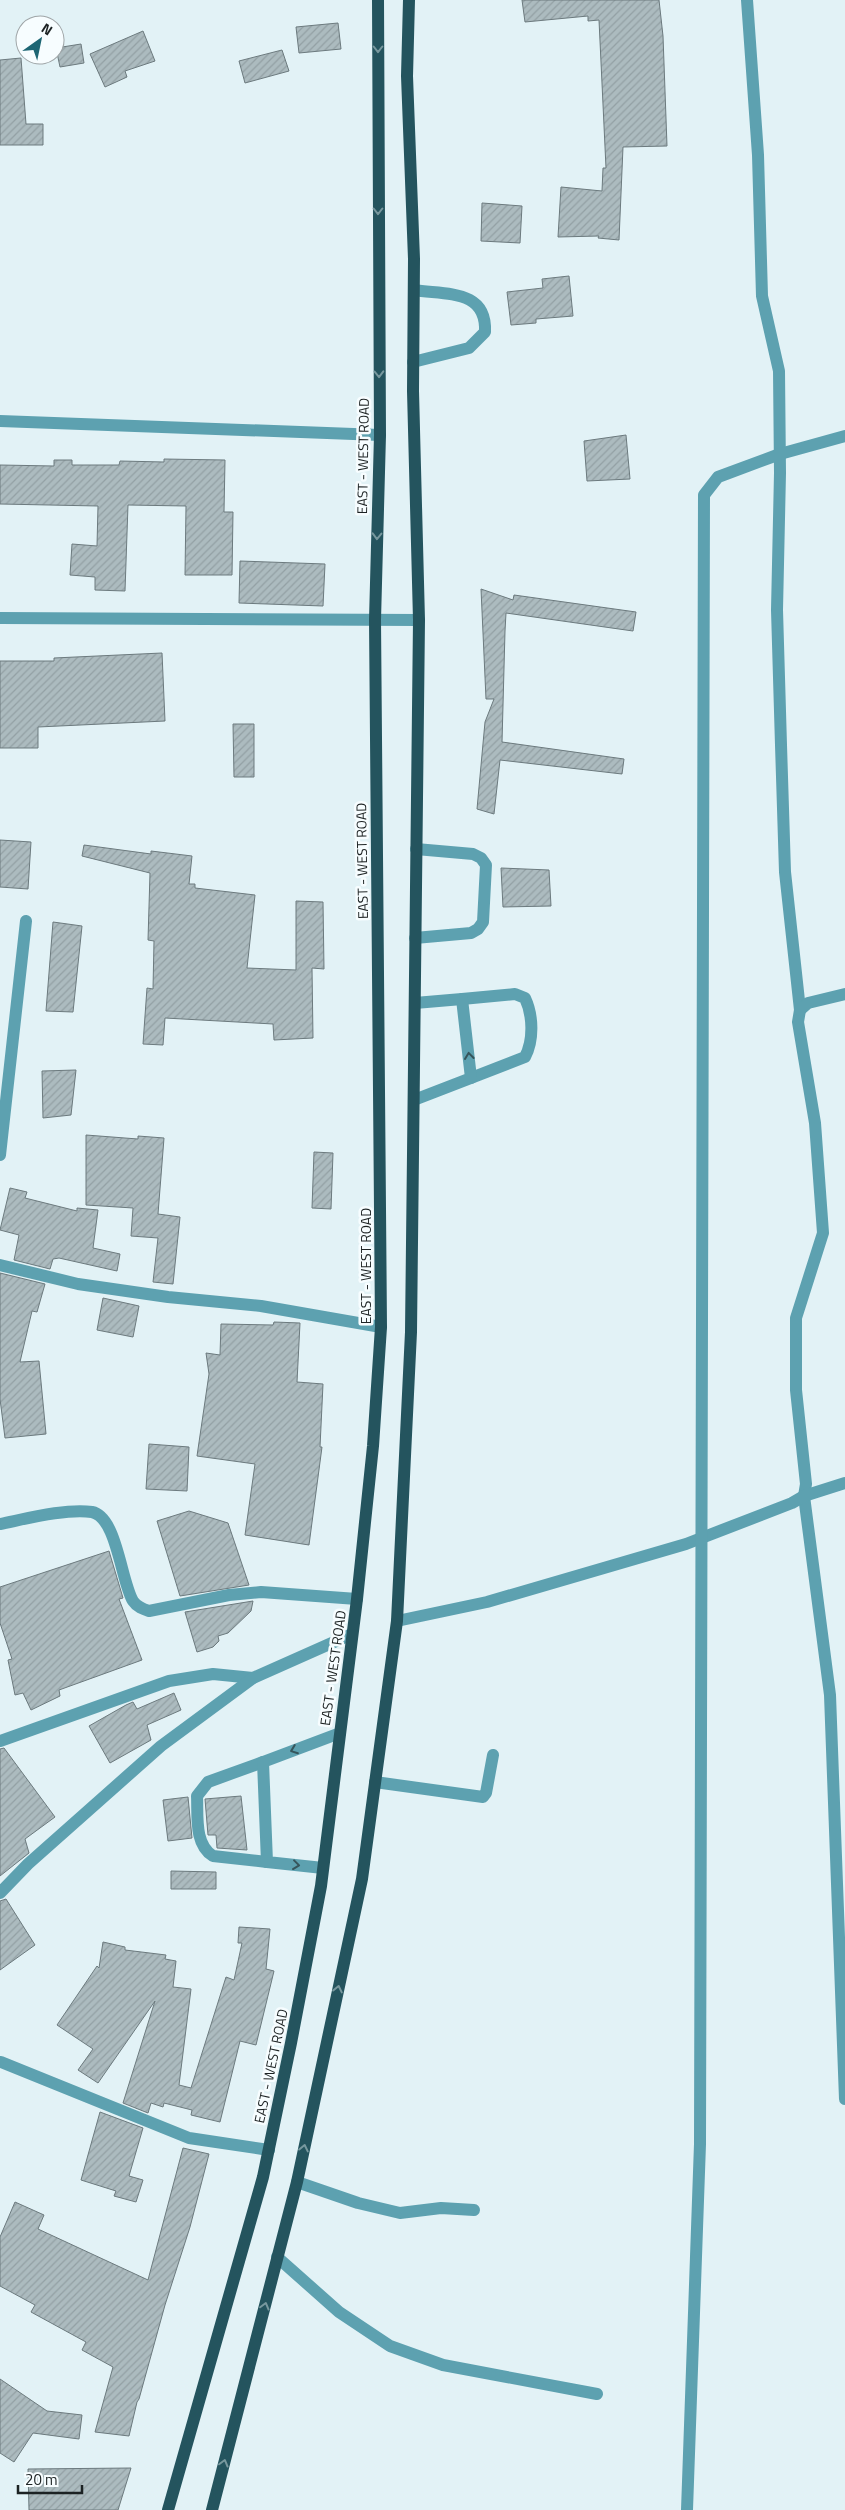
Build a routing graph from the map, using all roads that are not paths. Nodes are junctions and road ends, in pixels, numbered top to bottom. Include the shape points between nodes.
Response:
1 (378, 0) edge
2 (409, 0) edge
3 (747, 0) edge
4 (414, 290) junction
5 (414, 362) junction
6 (0, 421) edge
7 (380, 435) junction
8 (845, 436) edge
9 (780, 454) junction
10 (0, 618) edge
11 (375, 620) junction
12 (419, 620) junction
13 (416, 849) junction
14 (26, 921) dead end
15 (415, 938) junction
16 (845, 994) edge
17 (462, 998) junction
18 (415, 1003) junction
19 (800, 1010) junction
20 (4, 1069) edge
21 (471, 1078) junction
22 (414, 1100) junction
23 (0, 1155) edge
24 (0, 1265) edge
25 (382, 1327) junction
26 (845, 1483) edge
27 (804, 1496) junction
28 (0, 1524) edge
29 (703, 1537) junction
30 (358, 1599) junction
31 (397, 1621) junction
32 (352, 1634) junction
33 (253, 1678) junction
34 (340, 1733) junction
35 (0, 1741) edge
36 (493, 1754) dead end
37 (263, 1762) junction
38 (375, 1782) junction
39 (267, 1862) junction
40 (323, 1868) junction
41 (0, 1893) edge
42 (1, 2062) edge
43 (845, 2099) edge
44 (268, 2150) junction
45 (296, 2182) junction
46 (474, 2210) dead end
47 (277, 2257) junction
48 (597, 2394) dead end
49 (168, 2510) edge
50 (212, 2510) edge
51 (687, 2510) edge

1 -> 7 main road, EAST - WEST ROAD
2 - 4 main road
3 - 9 street via 758,155 762,296 779,371
4 - 5 main road
4 - 5 street via 468,298 481,306 486,317 485,332 468,348
5 - 12 main road
6 - 7 street
7 -> 11 main road, EAST - WEST ROAD
8 - 9 street
9 - 19 street via 777,610 784,852
9 - 29 street via 718,477 704,495
10 - 11 street
11 - 12 street
11 - 25 main road, EAST - WEST ROAD
12 - 13 main road
13 - 15 main road
13 - 15 street via 473,854 486,865 483,922 478,929 471,933
14 - 20 street
15 - 18 main road
16 - 19 street via 808,1003
17 - 18 street
21 -> 17 street
17 - 21 street via 515,994 525,998 531,1010 530,1048 525,1057
18 - 22 main road
19 - 27 street via 798,1022 815,1123 822,1233 796,1318 796,1390 806,1484
20 - 23 street
21 - 22 street
22 - 31 main road via 411,1332
24 - 25 street via 78,1284 261,1306
25 - 30 main road, EAST - WEST ROAD
26 - 27 street
27 - 29 street via 792,1504
27 - 43 street via 830,1695
28 - 30 street via 51,1514 91,1512 99,1515 114,1543 133,1601 149,1611 261,1592
29 - 31 street via 487,1602
29 - 51 street via 700,2144
30 - 32 main road, EAST - WEST ROAD
31 - 38 main road
32 - 33 street
32 - 34 main road, EAST - WEST ROAD
33 - 35 street via 213,1674 170,1681
33 - 41 street via 161,1746 28,1864
34 -> 37 street
34 - 40 main road, EAST - WEST ROAD
36 - 38 street via 486,1793 482,1797
37 - 39 street
37 - 39 street via 208,1782 197,1796 201,1843 205,1851 213,1856
45 -> 38 main road via 362,1879
39 -> 40 street
40 - 44 main road, EAST - WEST ROAD
42 - 44 street via 189,2138
44 - 49 main road, EAST - WEST ROAD
45 - 46 street via 400,2213 440,2208
45 - 47 main road
47 - 48 street via 339,2312 390,2346 442,2365
50 -> 47 main road

